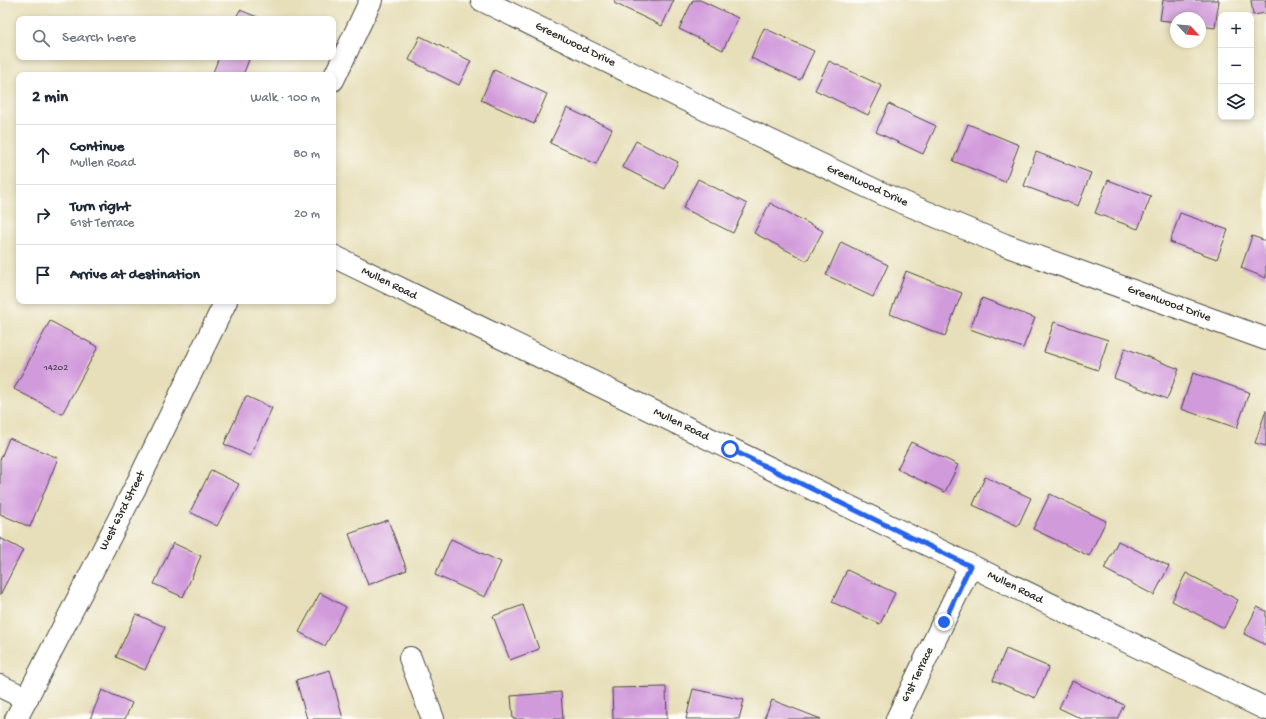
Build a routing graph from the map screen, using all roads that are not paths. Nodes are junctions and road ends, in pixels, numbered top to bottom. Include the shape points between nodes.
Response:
1 (371, 0) edge
2 (482, 0) edge
3 (336, 74) edge
4 (336, 257) edge
5 (225, 304) edge
6 (1266, 339) edge
7 (970, 566) junction
8 (410, 658) dead end
9 (0, 686) edge
10 (27, 698) junction
11 (1266, 709) edge
12 (16, 719) edge
13 (434, 719) edge
14 (897, 719) edge

1 - 3 street
2 - 6 street, Greenwood Drive via 883,194 1006,245
4 - 7 street, Mullen Road
5 - 10 street, West 63rd Street via 135,488
7 - 11 street, Mullen Road
7 - 14 street, 61st Terrace
8 - 13 street
9 - 10 street
10 - 12 street, West 63rd Street

